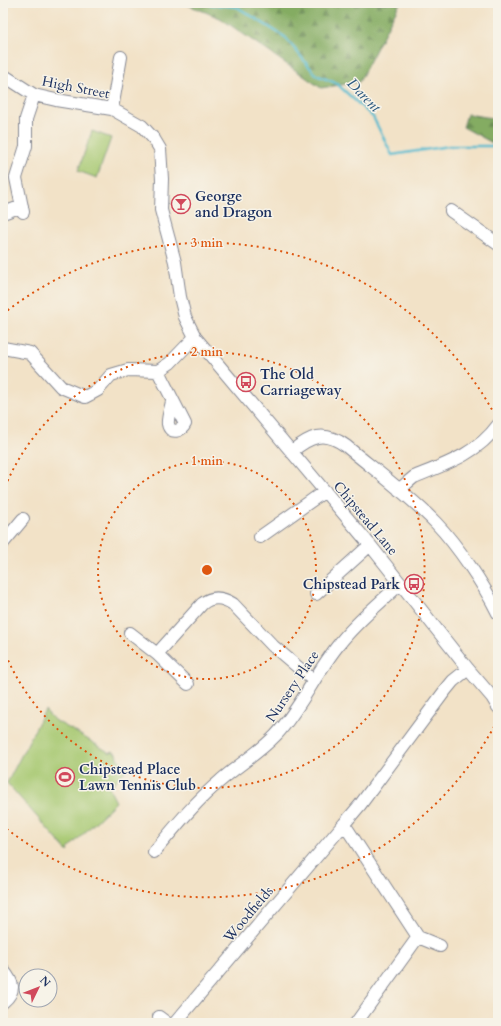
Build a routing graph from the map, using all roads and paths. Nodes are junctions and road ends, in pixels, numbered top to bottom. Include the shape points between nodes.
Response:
1 (121, 57) dead end
2 (3, 75) edge
3 (34, 95) junction
4 (112, 109) junction
5 (452, 211) dead end
6 (6, 212) dead end
7 (498, 244) edge
8 (195, 336) junction
9 (3, 348) edge
10 (207, 352) joint
11 (158, 371) junction
12 (172, 401) dead end
13 (498, 425) edge
14 (291, 452) junction
15 (399, 490) junction
16 (324, 491) junction
17 (23, 519) dead end
18 (260, 537) dead end
19 (3, 543) edge
20 (370, 545) junction
21 (400, 584) junction
22 (316, 594) dead end
23 (498, 613) edge
24 (130, 633) dead end
25 (158, 654) junction
26 (468, 669) junction
27 (313, 680) junction
28 (188, 684) dead end
29 (496, 698) edge
30 (344, 824) junction
31 (154, 852) dead end
32 (418, 937) junction
33 (440, 946) dead end
34 (3, 970) edge
35 (3, 1002) edge
36 (175, 1023) edge
37 (356, 1023) edge

1 - 4 street
2 - 3 street, High Street
3 - 4 street, High Street
3 - 6 street via 26,119 26,146 16,178 22,209
4 - 8 street, High Street via 145,129 160,149 161,210 175,262 185,317
5 - 7 street
8 - 10 street, High Street
8 - 11 street via 170,363
9 - 11 street via 30,353 61,388 85,397 98,390 111,374 128,370
10 - 14 street, Chipstead Lane
11 - 12 street
13 - 15 street via 467,454 414,477
14 - 15 street via 302,442 327,436 346,446
14 - 16 street, Chipstead Lane
15 - 23 street via 437,524 454,545 492,600
16 - 18 street
16 - 20 street, Chipstead Lane
17 - 19 street
20 - 21 street, Chipstead Lane
20 - 22 street
21 - 26 street, Chipstead Lane
21 - 27 street, Nursery Place via 340,642
24 - 25 street
25 - 27 street via 202,604 207,600 219,598 233,604 273,646
25 - 28 street
26 - 29 street, Chipstead Lane
26 - 30 street, Woodfields via 444,692
27 - 31 street, Nursery Place via 288,721 275,736 202,796
30 - 32 street
30 - 36 street, Woodfields
32 - 33 street
32 - 37 street
34 - 35 street via 11,981 13,990

